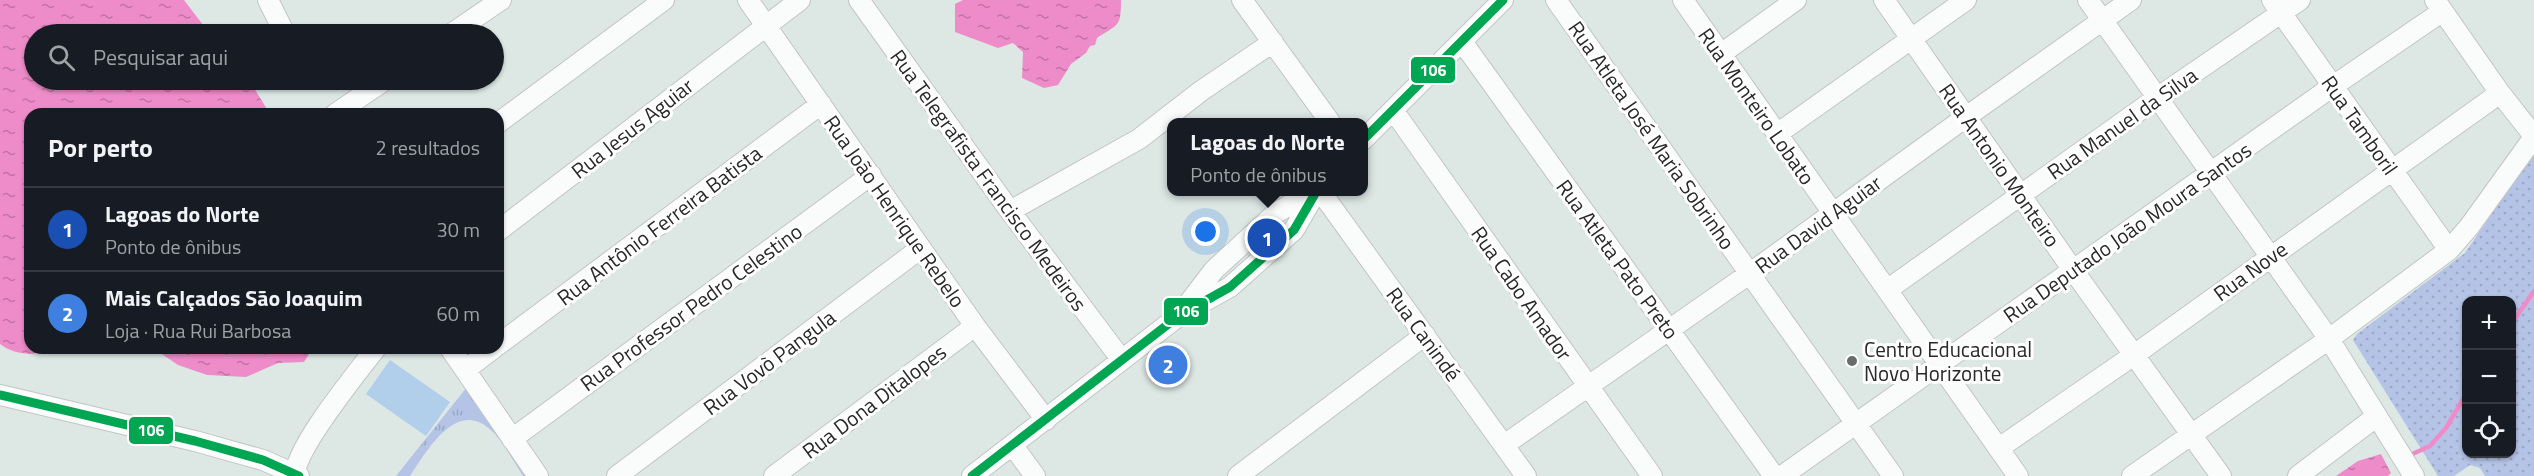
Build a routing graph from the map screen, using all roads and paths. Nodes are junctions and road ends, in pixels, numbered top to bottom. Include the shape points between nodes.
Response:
1 (268, 0) edge
2 (501, 0) edge
3 (664, 0) edge
4 (748, 0) edge
5 (800, 0) edge
6 (859, 0) edge
7 (1242, 0) edge
8 (1503, 0) edge
9 (1556, 0) edge
10 (1683, 0) edge
11 (1796, 0) edge
12 (1884, 0) edge
13 (1966, 0) edge
14 (2088, 0) edge
15 (2131, 0) edge
16 (2300, 0) edge
17 (2276, 6) edge
18 (2439, 6) edge
19 (2102, 20) junction
20 (280, 24) edge
21 (466, 24) edge
22 (765, 25) junction
23 (1911, 38) junction
24 (1273, 42) junction
25 (1463, 43) junction
26 (1720, 54) junction
27 (2333, 86) junction
28 (370, 90) edge
29 (2500, 93) junction
30 (2157, 98) junction
31 (821, 104) junction
32 (344, 108) edge
33 (1393, 110) junction
34 (1966, 117) junction
35 (1326, 118) edge
36 (504, 119) edge
37 (1777, 134) junction
38 (1368, 135) edge
39 (2534, 136) edge
40 (2391, 170) junction
41 (2211, 174) junction
42 (871, 175) junction
43 (2021, 195) junction
44 (1312, 196) edge
45 (1324, 196) edge
46 (1010, 211) junction
47 (1832, 213) junction
48 (504, 226) edge
49 (921, 248) junction
50 (2450, 250) junction
51 (2270, 256) junction
52 (2073, 270) junction
53 (1749, 274) junction
54 (1887, 290) junction
55 (975, 326) junction
56 (1668, 329) junction
57 (1425, 335) junction
58 (2329, 339) junction
59 (504, 341) edge
60 (372, 354) edge
61 (454, 354) edge
62 (487, 354) edge
63 (2134, 355) junction
64 (1120, 359) junction
65 (1938, 364) junction
66 (465, 370) junction
67 (1588, 386) junction
68 (0, 395) edge
69 (2377, 416) junction
70 (1046, 420) junction
71 (1855, 423) junction
72 (2191, 434) junction
73 (512, 439) junction
74 (1504, 445) junction
75 (1013, 446) junction
76 (1999, 448) junction
77 (1515, 472) edge
78 (296, 475) edge
79 (538, 476) edge
80 (617, 476) edge
81 (774, 476) edge
82 (972, 476) edge
83 (1035, 476) edge
84 (1238, 476) edge
85 (1652, 476) edge
86 (1774, 476) edge
87 (1782, 476) edge
88 (1893, 476) edge
89 (2018, 476) edge
90 (2132, 476) edge
91 (2221, 476) edge
92 (2298, 476) edge
93 (2414, 476) edge

1 - 20 street
2 - 21 street
3 - 36 street
4 - 22 street, Rua João Henrique Rebelo
5 - 22 street, Rua Jesus Aguiar
6 - 46 street, Rua Telegrafista Francisco Medeiros
7 - 24 street
8 - 25 street
9 - 53 street, Rua Atleta José Maria Sobrinho
10 - 26 street, Rua Monteiro Lobato
11 - 26 street
12 - 23 street, Rua Antonio Monteiro
13 - 23 street
14 - 19 street
15 - 19 street, Rua David Aguiar
16 - 17 street, Rua Manuel da Silva
17 - 27 street, Rua Tamboril
17 - 30 street, Rua Manuel da Silva
18 - 27 street, Rua Deputado João Moura Santos
18 - 29 street
19 - 30 street
19 - 34 street, Rua David Aguiar
22 - 31 street, Rua João Henrique Rebelo
22 - 48 street, Rua Jesus Aguiar
23 - 34 street, Rua Antonio Monteiro
23 - 37 street
24 - 35 street
24 - 46 street via 1139,139
25 - 33 street
25 - 56 street, Rua Atleta Pato Preto
26 - 37 street, Rua Monteiro Lobato
27 - 40 street, Rua Tamboril
27 - 41 street, Rua Deputado João Moura Santos
28 - 32 street
29 - 39 street
29 - 40 street, Rua Nove
30 - 41 street
30 - 43 street, Rua Manuel da Silva
31 - 42 street, Rua João Henrique Rebelo
31 - 59 street, Rua Antônio Ferreira Batista
33 - 38 street
33 - 67 street, Rua Cabo Amador
34 - 43 street, Rua Antonio Monteiro
34 - 47 street, Rua David Aguiar
37 - 47 street, Rua Monteiro Lobato
39 - 50 street
40 - 50 street, Rua Tamboril
40 - 51 street, Rua Nove
41 - 51 street
41 - 52 street, Rua Deputado João Moura Santos
42 - 49 street, Rua João Henrique Rebelo
42 - 73 street, Rua Professor Pedro Celestino
43 - 52 street, Rua Antonio Monteiro
43 - 54 street, Rua Manuel da Silva
44 - 64 street via 1294,231 1230,287 1180,315
45 - 57 street, Rua Canindé
46 - 64 street, Rua Telegrafista Francisco Medeiros
47 - 53 street, Rua David Aguiar
47 - 54 street, Rua Monteiro Lobato
49 - 55 street, Rua João Henrique Rebelo
49 - 80 street, Rua Vovò Pangula
50 - 58 street
51 - 58 street
51 - 63 street, Rua Nove
52 - 63 street, Rua Antonio Monteiro
52 - 65 street, Rua Deputado João Moura Santos
53 - 56 street, Rua David Aguiar
53 - 71 street, Rua Atleta José Maria Sobrinho
54 - 65 street, Rua Monteiro Lobato
55 - 70 street, Rua João Henrique Rebelo
55 - 81 street, Rua Dona Ditalopes
56 - 67 street, Rua David Aguiar
56 - 86 street, Rua Atleta Pato Preto
57 - 74 street, Rua Canindé
57 - 84 street
58 - 69 street
58 - 72 street
60 - 78 street via 310,439 295,467
61 - 66 street
62 - 66 street, Rua Antônio Ferreira Batista
63 - 72 street, Rua Antonio Monteiro
63 - 76 street, Rua Nove
64 - 70 street
65 - 71 street, Rua Deputado João Moura Santos
65 - 76 street, Rua Monteiro Lobato
66 - 73 street
67 - 74 street, Rua David Aguiar
67 - 85 street, Rua Cabo Amador
68 - 78 street via 195,441 263,460
69 - 92 street
69 - 93 street
70 - 75 street
71 - 87 street, Rua Deputado João Moura Santos
71 - 88 street, Rua Atleta José Maria Sobrinho
72 - 90 street
72 - 91 street, Rua Antonio Monteiro
73 - 79 street
74 - 77 street, Rua Canindé
75 - 82 street
75 - 83 street
76 - 89 street, Rua Monteiro Lobato

